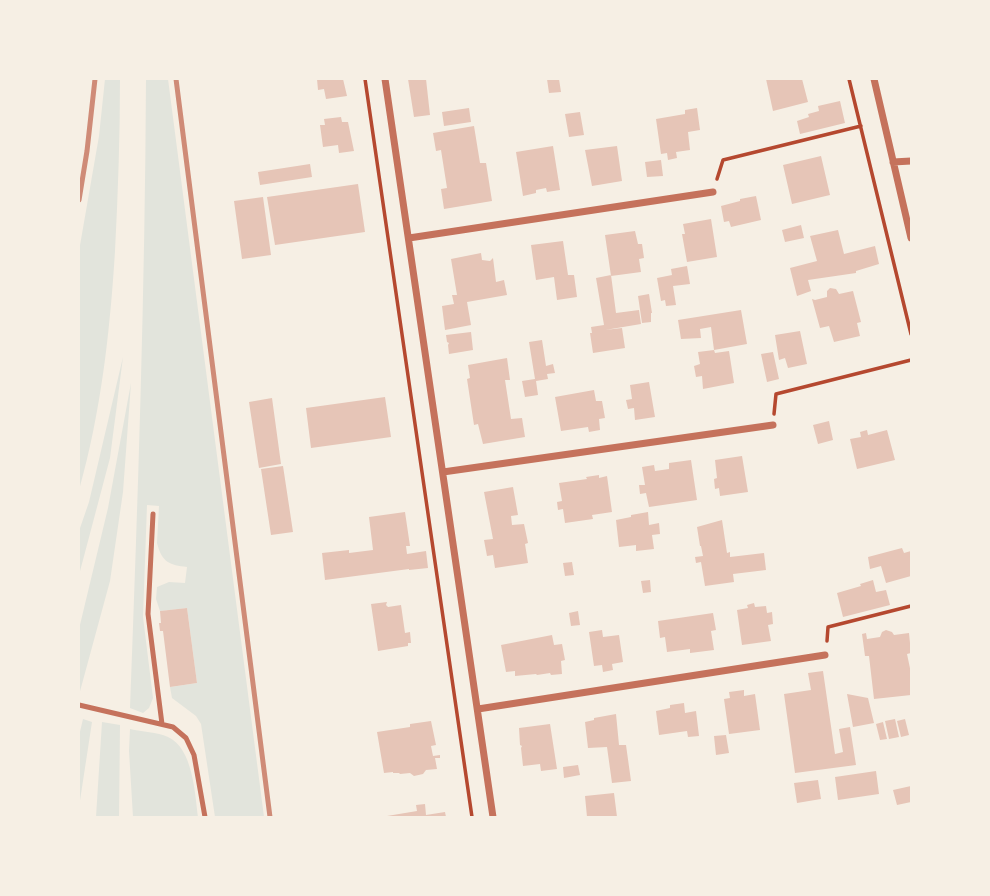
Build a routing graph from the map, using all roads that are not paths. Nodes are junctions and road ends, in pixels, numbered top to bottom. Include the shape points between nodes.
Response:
1 (385, 79) edge
2 (874, 79) edge
3 (911, 161) edge
4 (892, 162) junction
5 (713, 192) road end
6 (409, 238) junction
7 (911, 238) edge
8 (773, 425) road end
9 (443, 472) junction
10 (153, 514) dead end
11 (825, 655) road end
12 (79, 705) edge
13 (478, 709) junction
14 (162, 724) junction
15 (205, 817) edge
16 (493, 817) edge

1 - 6 street
2 - 4 street
3 - 4 street
4 - 7 street
5 - 6 street
6 - 9 street
8 - 9 street
9 - 13 street
10 - 14 lane via 149,614
11 - 13 street
12 - 14 lane
13 - 16 street
14 - 15 lane via 186,738 194,755

